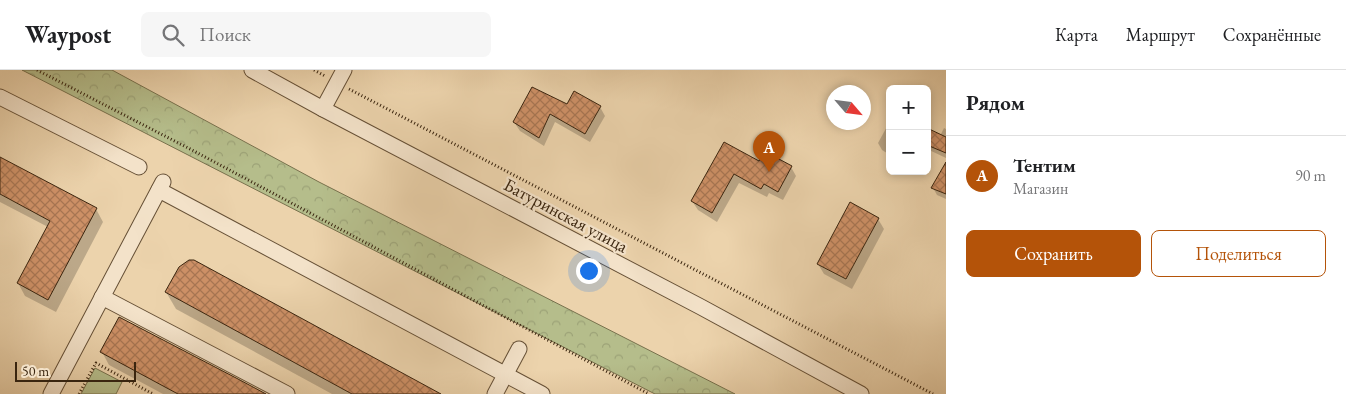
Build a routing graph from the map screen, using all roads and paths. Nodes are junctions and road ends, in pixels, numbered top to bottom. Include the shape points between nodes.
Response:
1 (37, 70) edge
2 (252, 70) edge
3 (314, 70) edge
4 (340, 76) edge
5 (0, 97) edge
6 (323, 108) junction
7 (139, 167) dead end
8 (102, 297) junction
9 (519, 349) dead end
10 (506, 375) junction
11 (51, 394) edge
12 (79, 394) edge
13 (154, 394) edge
14 (287, 394) edge
15 (495, 394) edge
16 (542, 394) edge
17 (648, 394) edge
18 (861, 394) edge
19 (933, 394) edge

1 - 17 path
2 - 6 street, Батуринская улица
3 - 4 path
4 - 6 street
4 - 19 path
5 - 7 street
6 - 18 street, Батуринская улица
8 - 10 street via 161,185
8 - 11 street
8 - 14 street
9 - 10 street
10 - 15 street
10 - 16 street
12 - 13 path via 96,363

